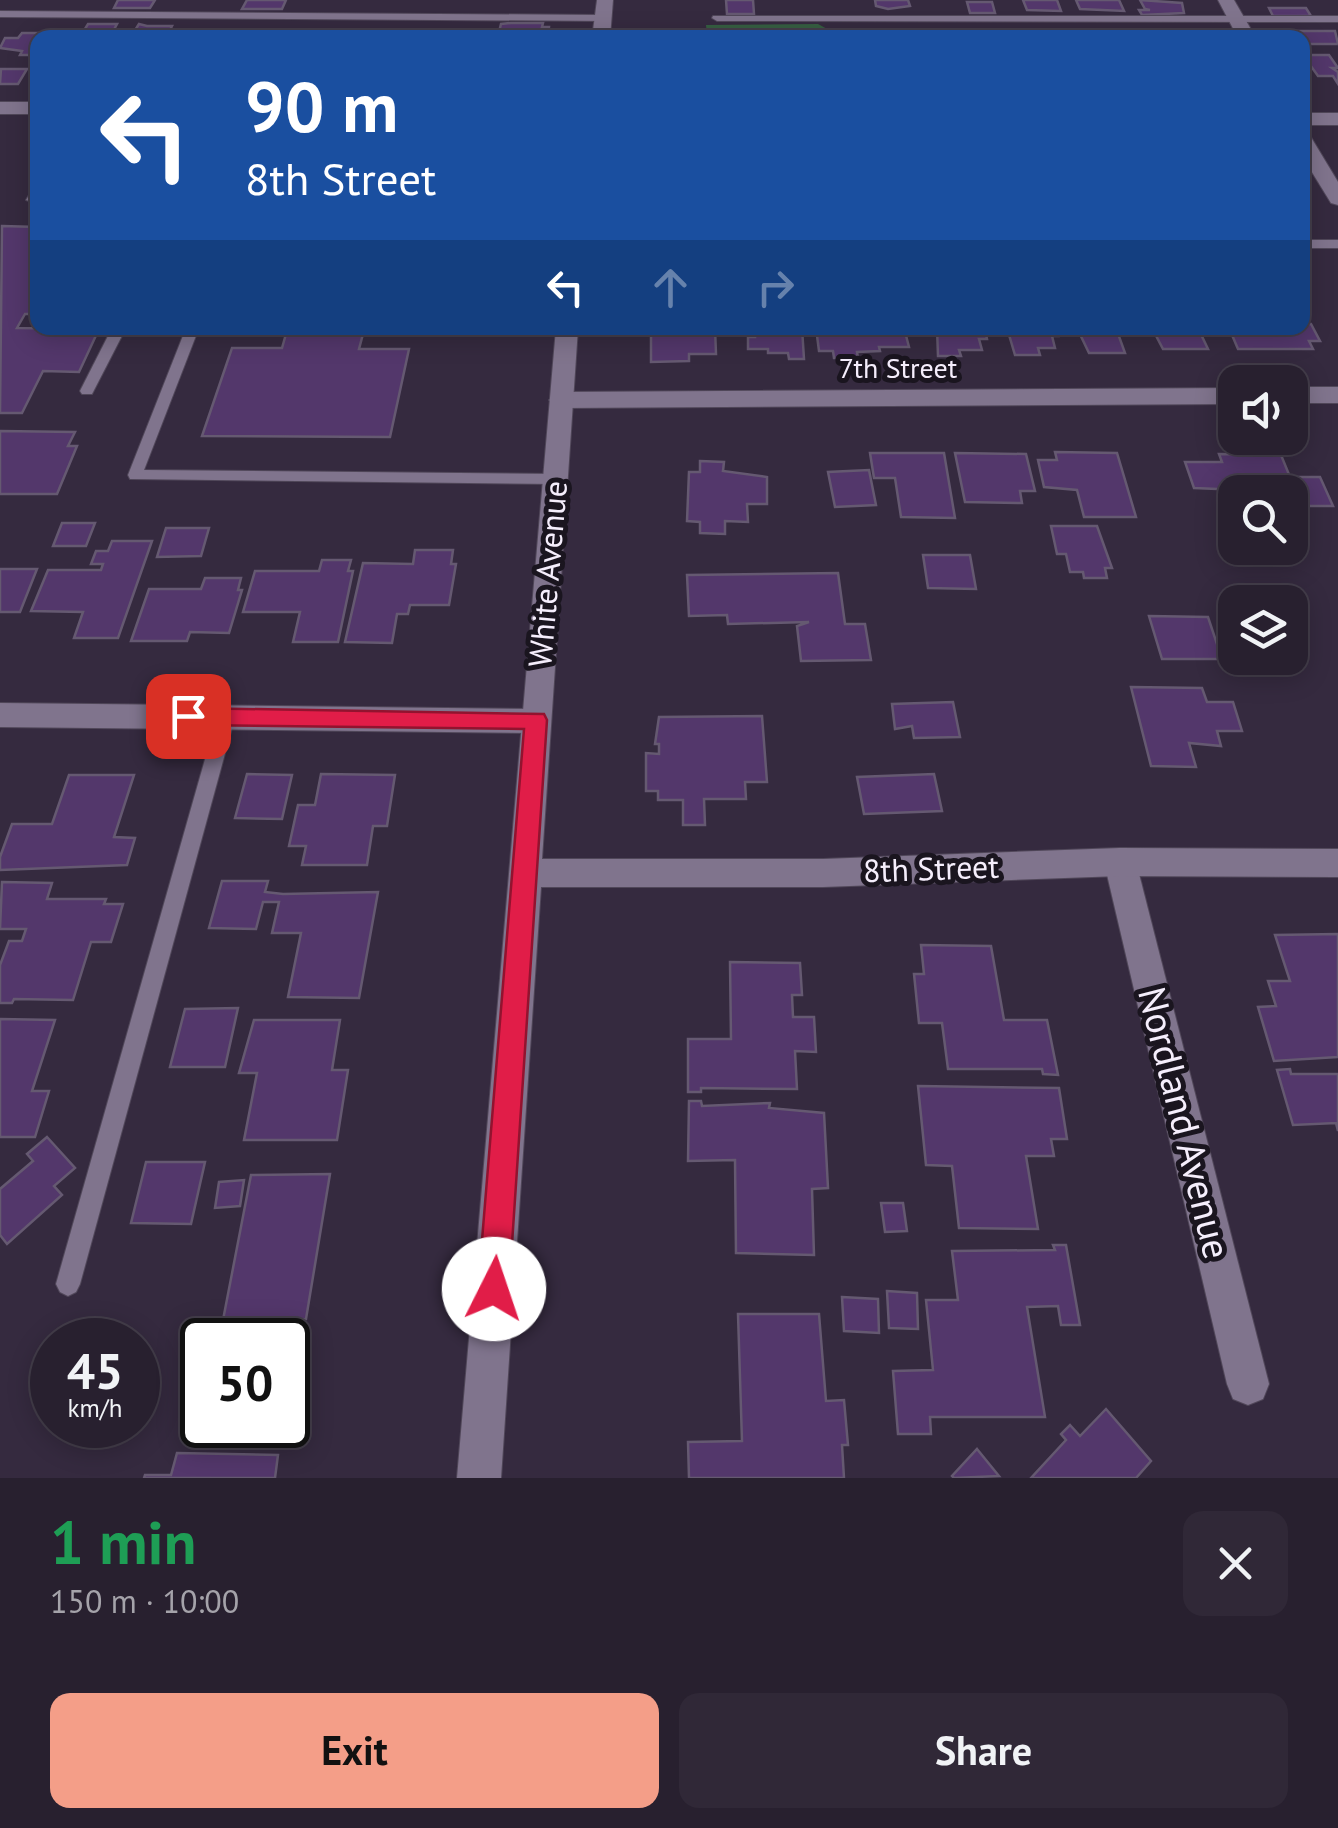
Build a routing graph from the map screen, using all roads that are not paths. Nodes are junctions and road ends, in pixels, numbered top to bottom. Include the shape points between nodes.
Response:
1 (1226, 0) edge
2 (604, 9) edge
3 (0, 14) edge
4 (717, 18) dead end
5 (853, 18) junction
6 (1236, 18) junction
7 (1338, 19) edge
8 (855, 30) edge
9 (1243, 30) edge
10 (0, 108) edge
11 (30, 108) edge
12 (1310, 119) edge
13 (1338, 119) edge
14 (1310, 152) edge
15 (1338, 199) edge
16 (1310, 244) edge
17 (1338, 244) edge
18 (115, 335) edge
19 (189, 335) edge
20 (566, 335) edge
21 (87, 391) dead end
22 (1308, 395) edge
23 (1338, 395) edge
24 (1218, 396) edge
25 (561, 400) junction
26 (556, 478) junction
27 (0, 715) edge
28 (226, 717) junction
29 (536, 720) junction
30 (1120, 862) junction
31 (1338, 862) edge
32 (524, 873) junction
33 (68, 1284) dead end
34 (1248, 1384) dead end
35 (479, 1478) edge

1 - 6 street
2 - 3 lane
4 - 5 lane
5 - 6 lane
5 - 8 lane
6 - 7 lane
6 - 9 street
10 - 11 street
12 - 13 street
14 - 15 street
16 - 17 lane
18 - 21 lane
19 - 26 lane via 135,474
20 - 25 street, White Avenue
22 - 23 street
24 - 25 street, 7th Street
25 - 26 street, White Avenue
26 - 29 street, White Avenue
27 - 28 street
28 - 29 street
28 - 33 lane
29 - 32 street, White Avenue
30 - 31 street, 8th Street
30 - 32 street, 8th Street
30 - 34 street, Nordland Avenue
32 - 35 street, White Avenue

